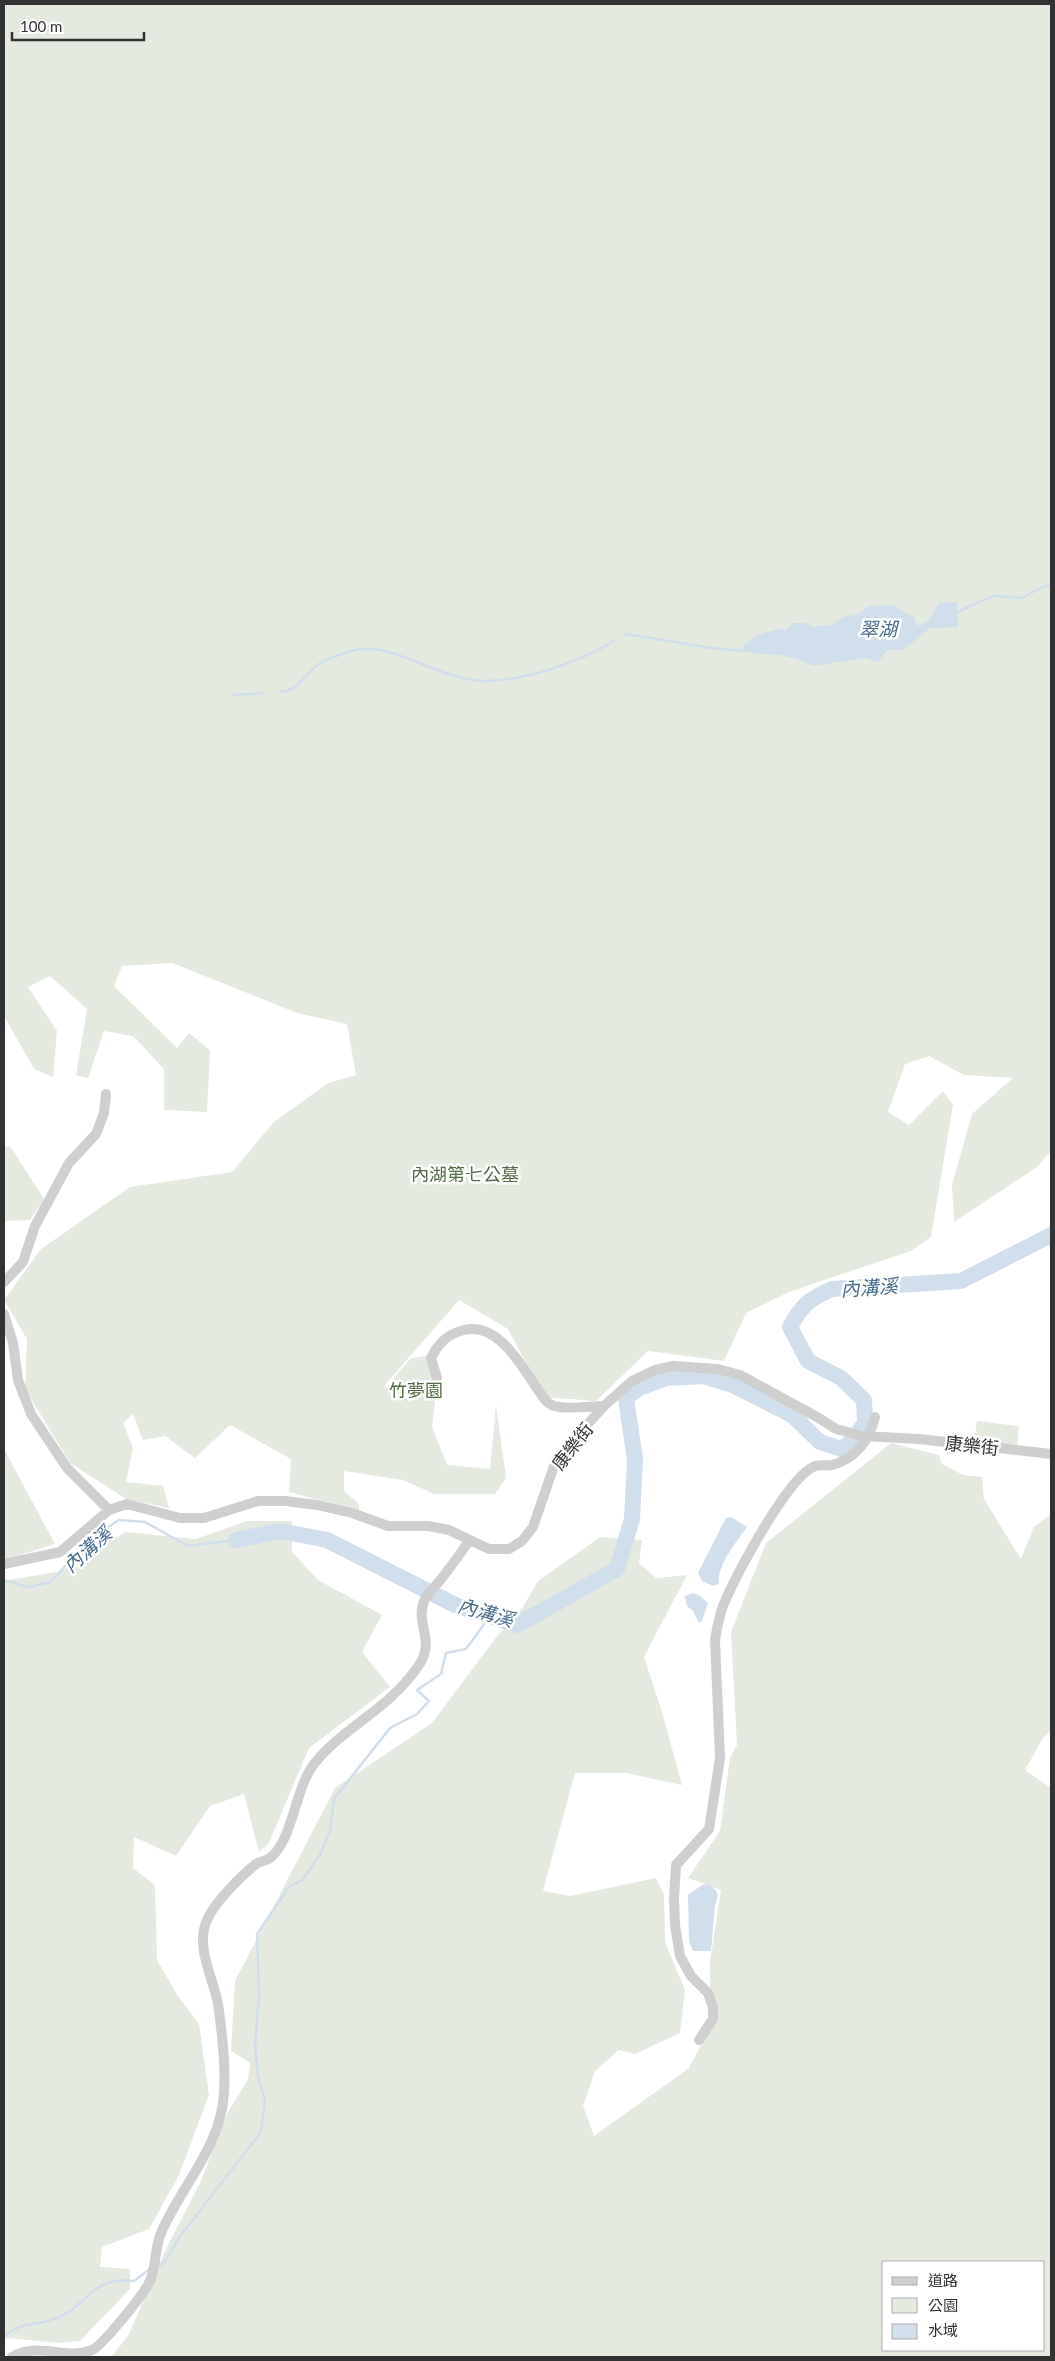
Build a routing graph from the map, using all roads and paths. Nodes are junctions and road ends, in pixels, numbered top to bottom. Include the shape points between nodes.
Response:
1 (106, 1094) dead end
2 (4, 1282) edge
3 (4, 1314) edge
4 (437, 1378) dead end
5 (604, 1406) junction
6 (875, 1417) dead end
7 (866, 1435) junction
8 (1051, 1454) edge
9 (109, 1510) junction
10 (469, 1541) junction
11 (4, 1564) edge
12 (699, 2040) dead end
13 (17, 2356) edge

1 - 2 street via 104,1113 96,1134 70,1163 35,1226 23,1262
3 - 9 street via 13,1343 18,1380 31,1414 67,1468
4 - 5 street via 431,1358 438,1343 457,1331 486,1330 507,1348 545,1400 554,1406
5 - 7 street, 康樂街 via 632,1381 655,1370 700,1366 740,1375 836,1429
5 - 10 street, 康樂街 via 556,1460 533,1527 522,1541 509,1549 489,1549
6 - 7 street
7 - 8 street, 康樂街
7 - 12 street via 851,1457 831,1465 813,1467 792,1485 764,1527 724,1605 717,1626 720,1758 708,1829 676,1865 675,1879 674,1925 680,1956 691,1976 708,1993 713,2007 713,2018
9 - 10 street, 康樂街 via 127,1504 180,1518 204,1518 258,1501 285,1500 352,1513 388,1526 428,1526 449,1530
9 - 11 street via 60,1552
10 - 13 street via 425,1598 420,1615 426,1644 424,1656 412,1675 314,1764 280,1844 270,1858 258,1862 217,1904 207,1919 204,1953 218,2003 224,2060 222,2111 207,2155 192,2175 160,2236 148,2285 95,2349 81,2355 35,2350

